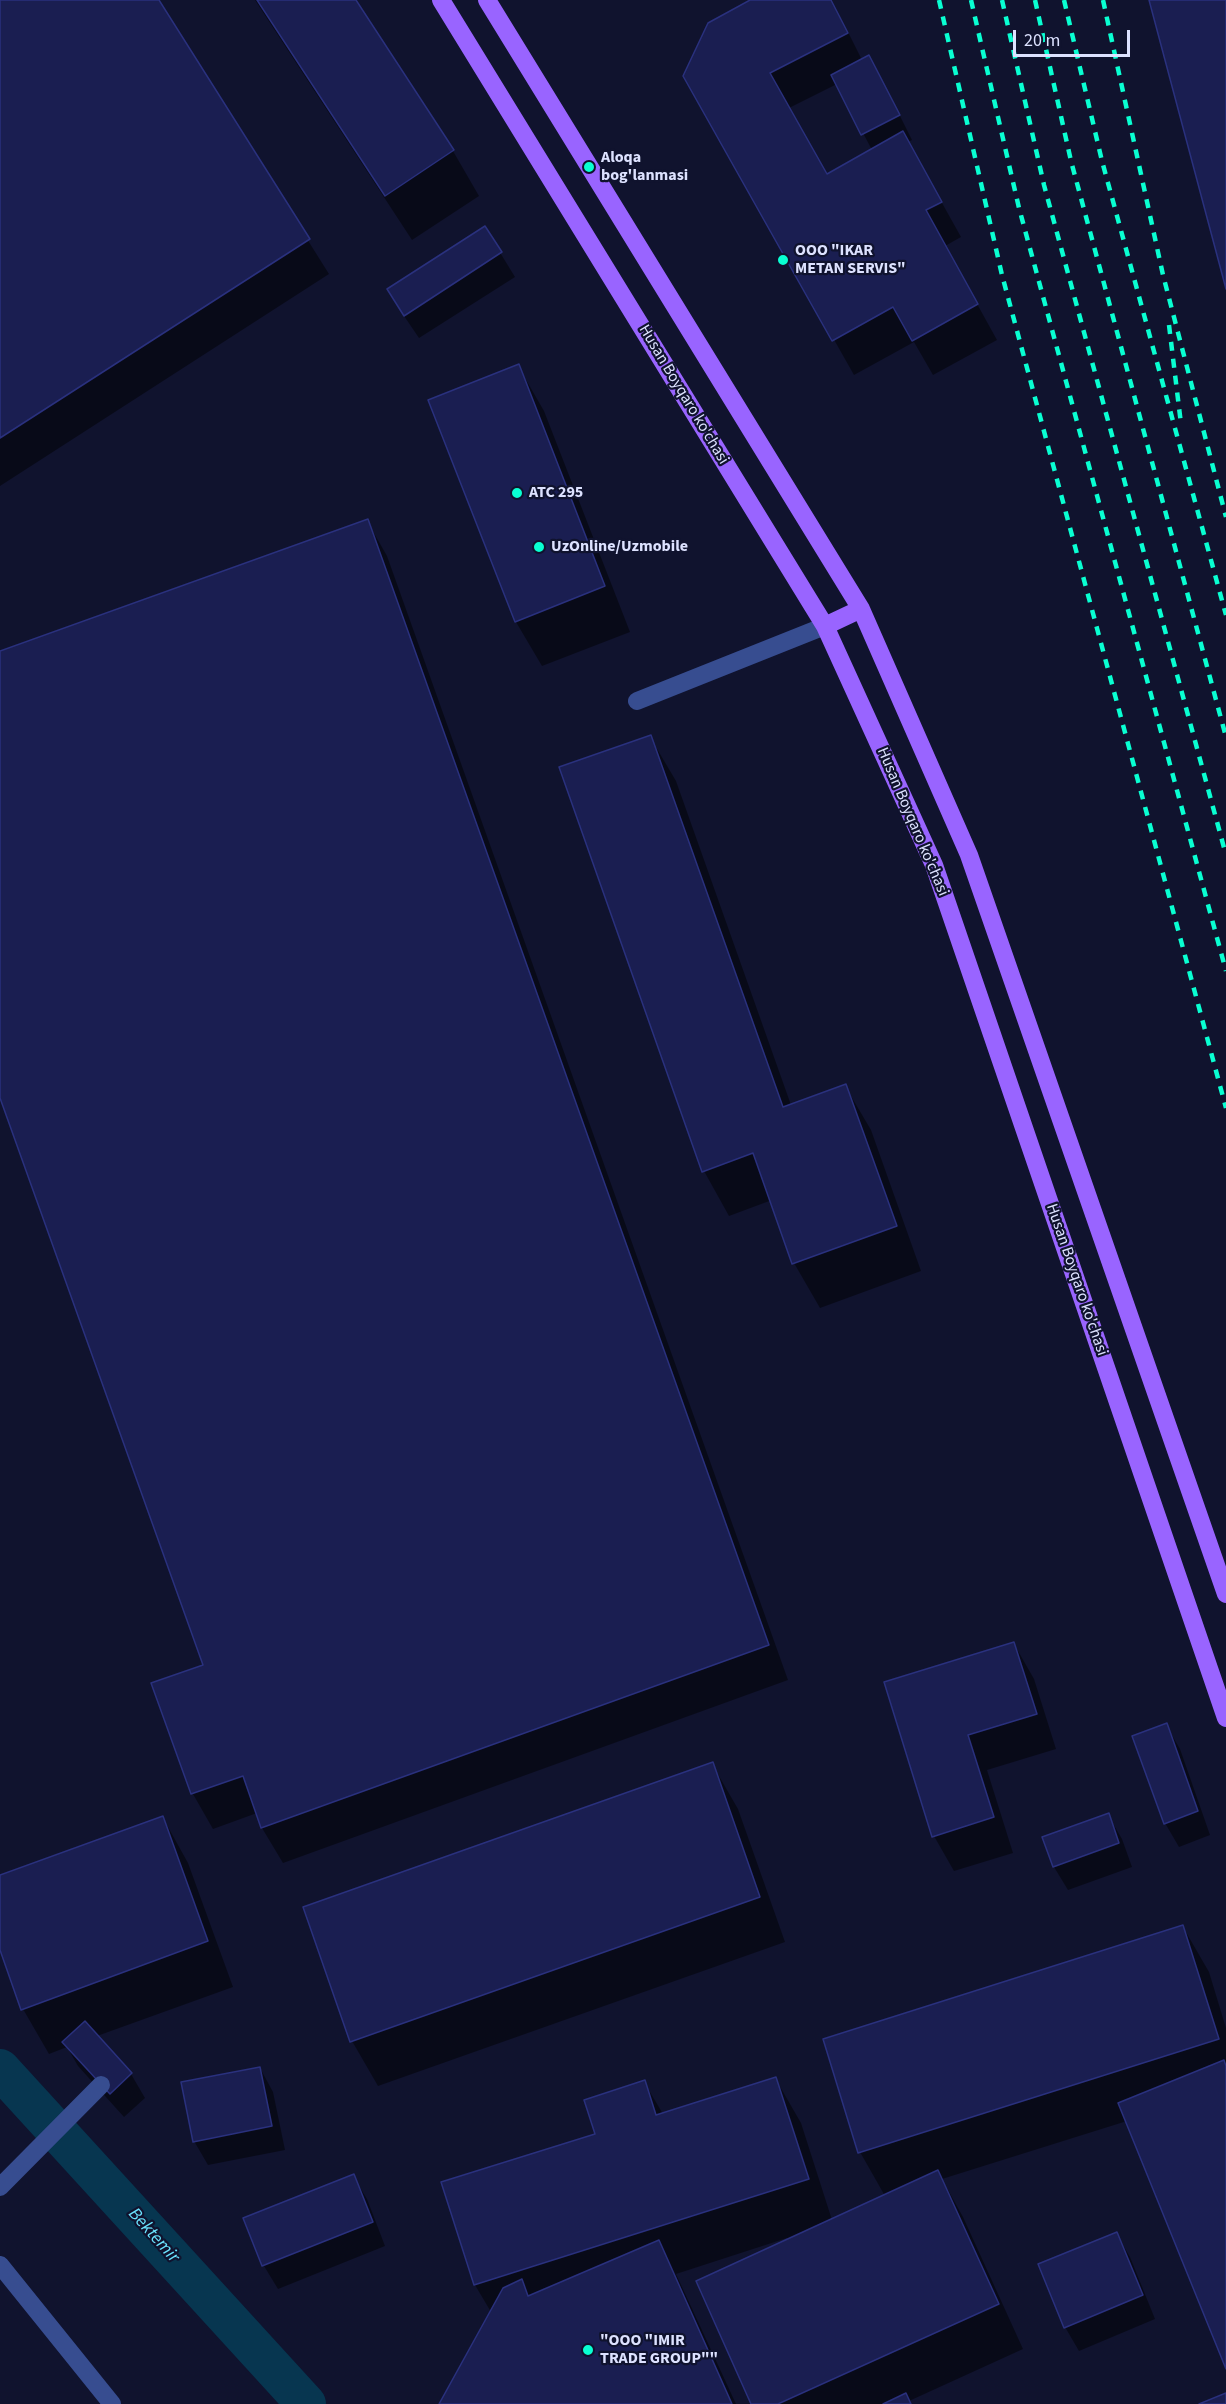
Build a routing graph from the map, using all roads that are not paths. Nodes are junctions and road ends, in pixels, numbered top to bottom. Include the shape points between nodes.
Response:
1 (441, 0) edge
2 (486, 0) edge
3 (861, 609) junction
4 (825, 626) junction
5 (637, 701) dead end
6 (1226, 1594) edge
7 (1226, 1718) edge
8 (101, 2085) dead end
9 (0, 2187) edge
10 (0, 2265) edge
11 (112, 2404) edge

1 - 4 main road, Husan Boyqaro ko'chasi
2 - 3 main road
3 - 4 main road
3 - 6 main road via 969,855
4 - 5 street
4 - 7 main road, Husan Boyqaro ko'chasi via 934,865
8 - 9 street
10 - 11 street

